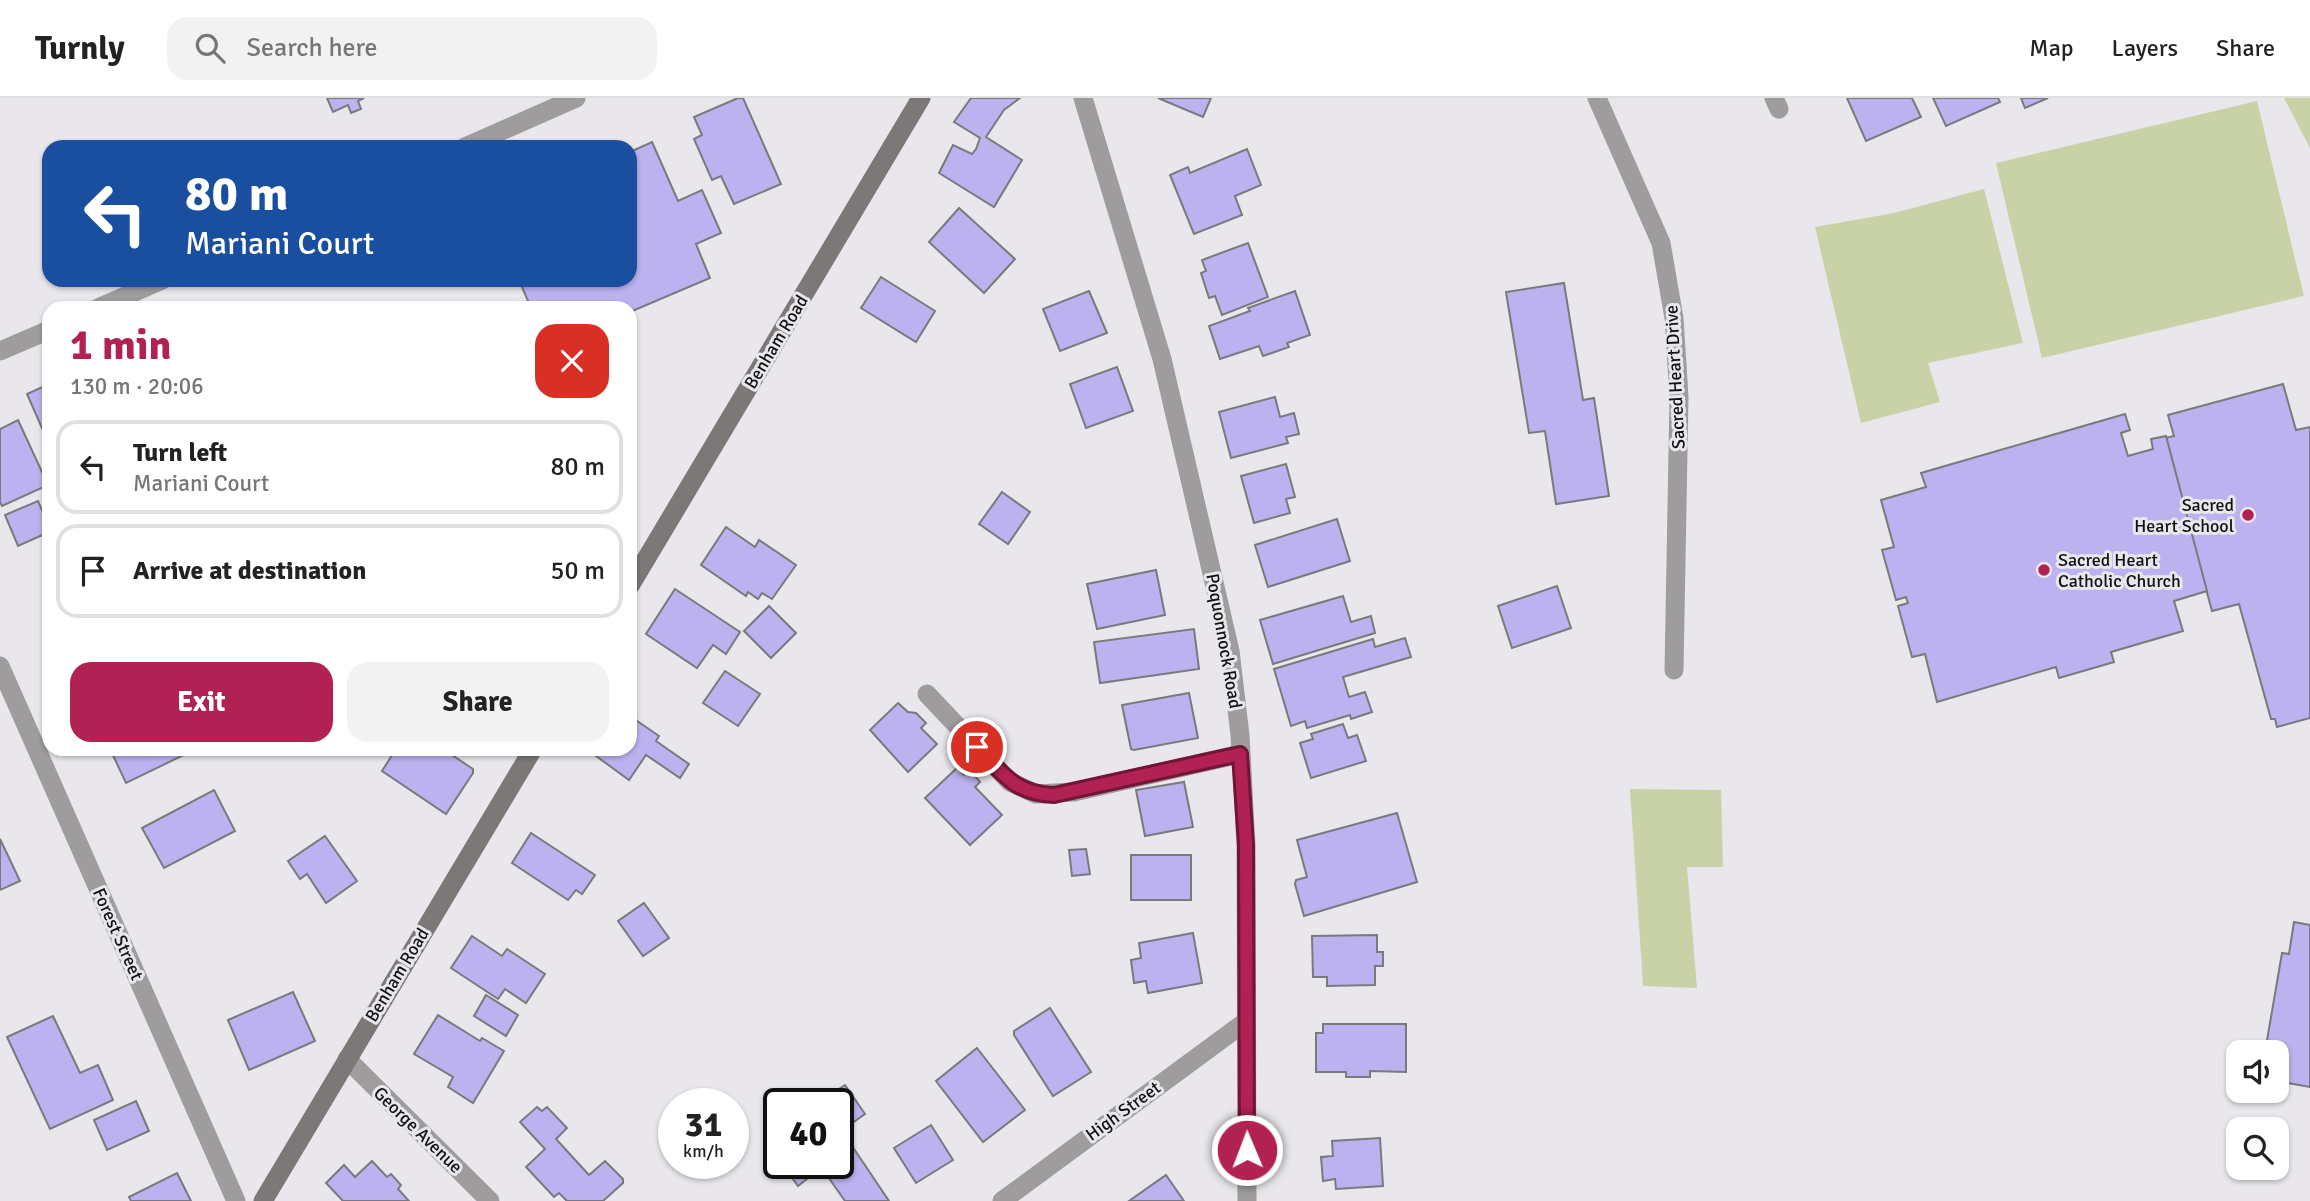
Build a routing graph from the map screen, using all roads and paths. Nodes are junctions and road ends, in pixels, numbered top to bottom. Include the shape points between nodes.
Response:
1 (576, 98) edge
2 (921, 98) edge
3 (1083, 98) edge
4 (1597, 98) edge
5 (481, 140) edge
6 (146, 287) edge
7 (114, 301) edge
8 (42, 333) edge
9 (0, 351) edge
10 (637, 574) edge
11 (0, 666) edge
12 (1674, 670) dead end
13 (927, 694) dead end
14 (1240, 754) junction
15 (529, 756) edge
16 (1245, 1021) junction
17 (346, 1059) junction
18 (236, 1201) edge
19 (263, 1201) edge
20 (490, 1201) edge
21 (1002, 1201) edge
22 (1247, 1201) edge

1 - 5 street
2 - 10 main road, Benham Road
3 - 14 street, Poquonnock Road via 1162,359 1230,651
4 - 12 street, Sacred Heart Drive via 1661,243 1674,318 1679,397
6 - 7 street
8 - 9 street
11 - 18 street, Forest Street
13 - 14 street via 1010,782 1036,794 1074,792
14 - 16 street, Poquonnock Road via 1246,845
15 - 17 main road, Benham Road
16 - 21 street, High Street
16 - 22 street, Poquonnock Road
17 - 19 main road, Benham Road
17 - 20 street, George Avenue

